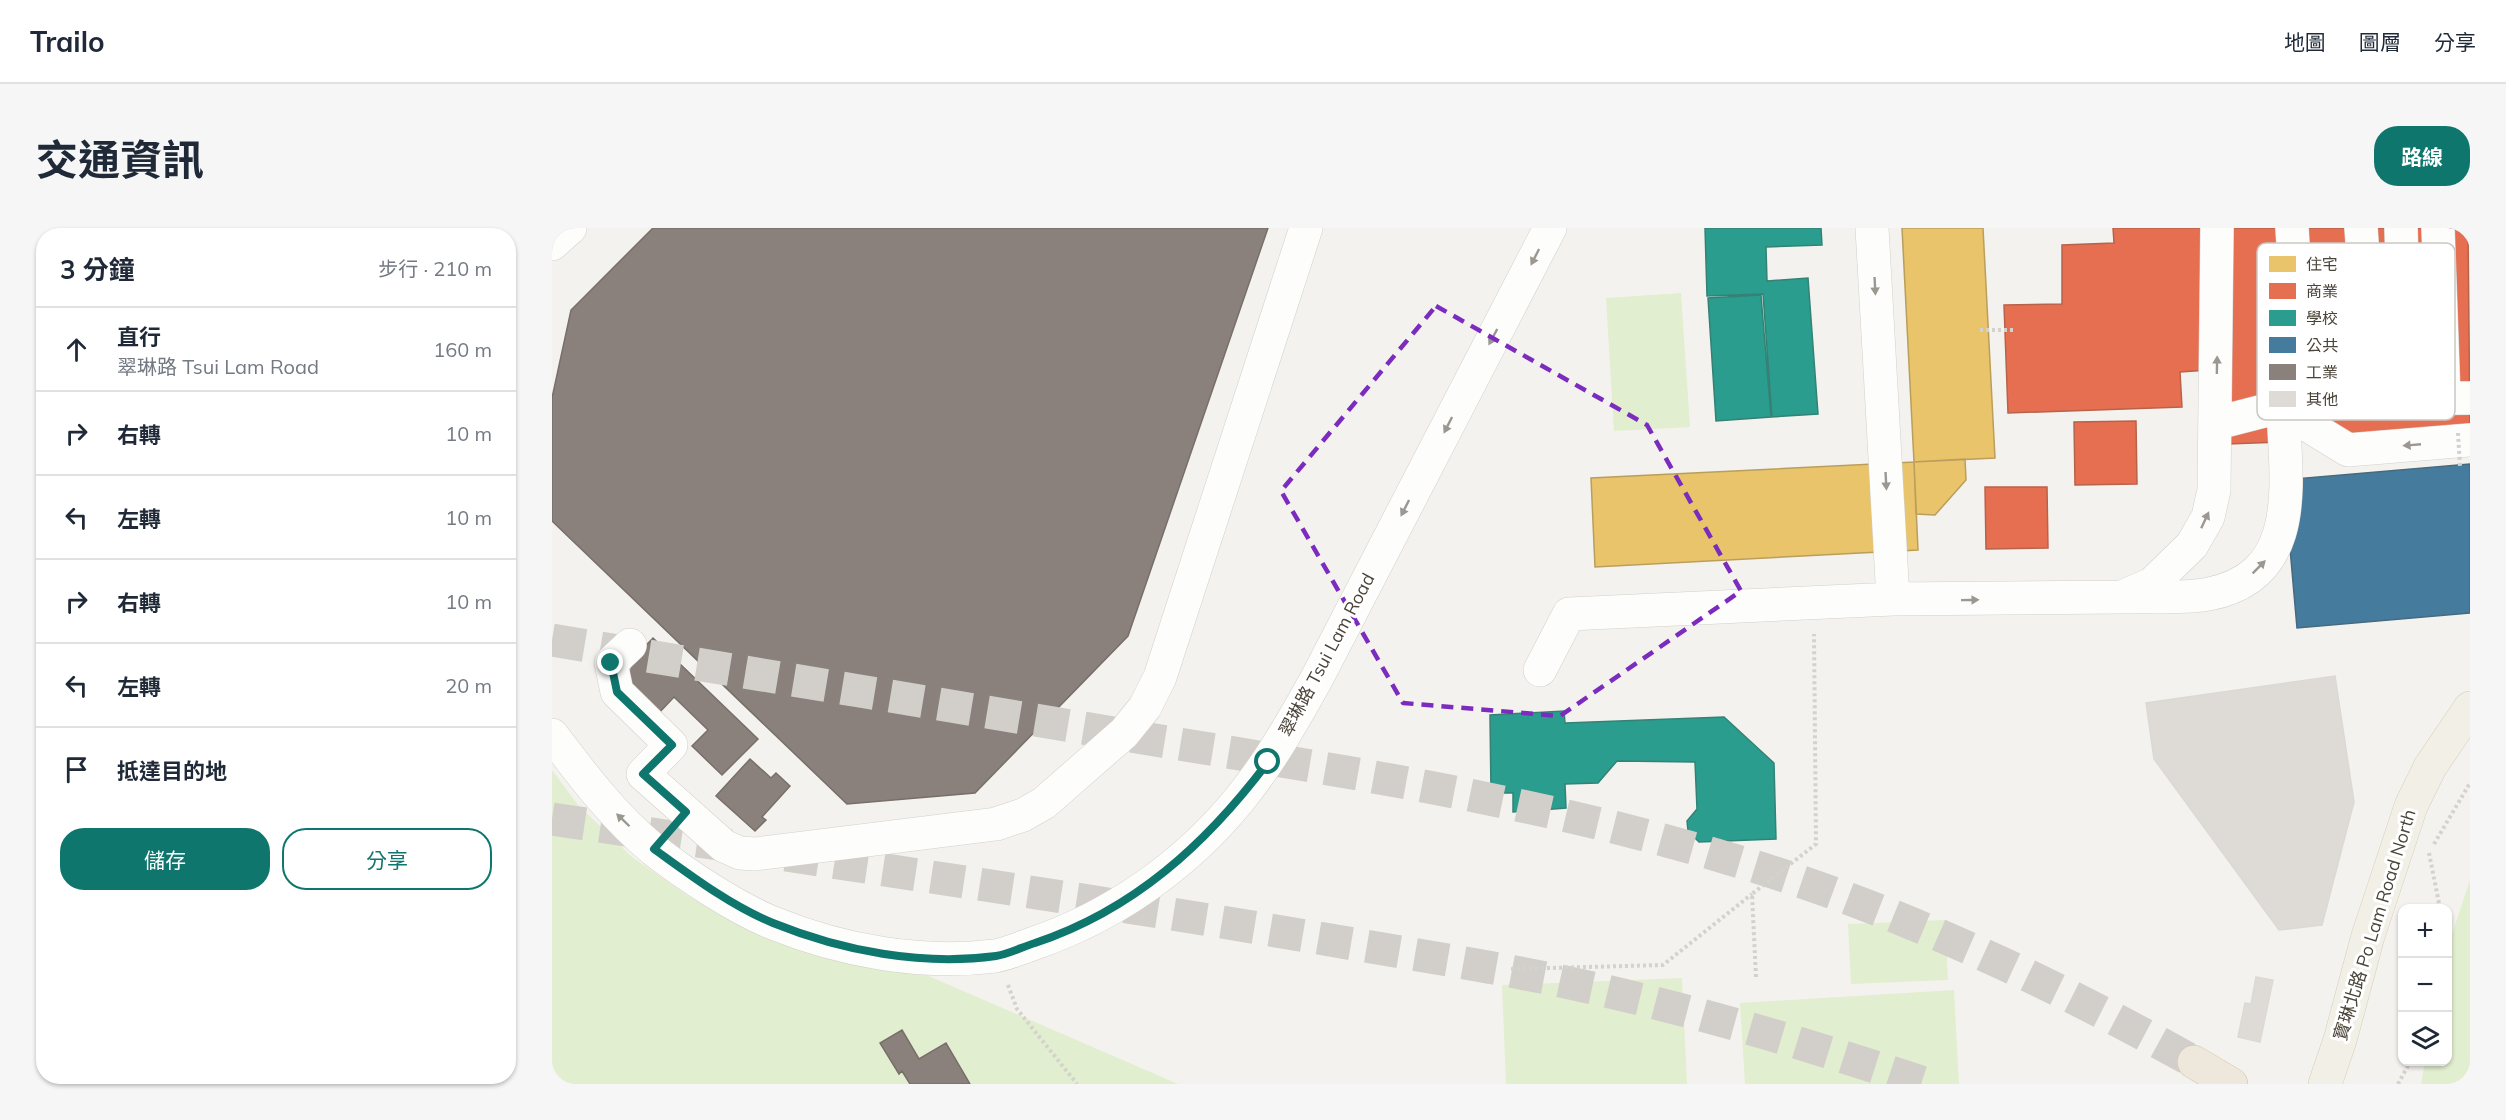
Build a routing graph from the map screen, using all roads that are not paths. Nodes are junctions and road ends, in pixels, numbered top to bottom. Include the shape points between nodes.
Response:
1 (570, 228) edge
2 (1306, 228) edge
3 (1550, 228) edge
4 (1872, 228) edge
5 (2217, 228) edge
6 (2292, 228) edge
7 (2361, 228) edge
8 (2401, 228) edge
9 (2438, 228) edge
10 (2293, 243) edge
11 (2362, 243) edge
12 (2401, 243) edge
13 (2440, 243) edge
14 (552, 244) edge
15 (2455, 380) edge
16 (2457, 398) edge
17 (2257, 413) edge
18 (2283, 420) edge
19 (2304, 420) edge
20 (2217, 423) junction
21 (2463, 446) edge
22 (2122, 597) junction
23 (1893, 599) junction
24 (630, 645) dead end
25 (1540, 670) dead end
26 (2470, 708) edge
27 (552, 735) edge
28 (686, 812) junction
29 (654, 849) junction
30 (2194, 1062) tunnel mouth
31 (2231, 1084) edge
32 (2325, 1084) edge

1 - 14 street
2 - 28 street via 1160,676 1124,733 1044,803 996,824 755,854 724,846
3 -> 29 street, 翠琳路 Tsui Lam Road via 1278,747 1238,802 1186,855 1125,902 1059,935 997,956 930,959 849,947 772,923 709,888
4 -> 23 street
20 -> 5 street
10 -> 6 street
7 - 11 street
8 - 12 street
9 - 13 street
15 - 16 street
17 -> 20 street
22 -> 18 street via 2208,594 2236,585 2260,569 2275,547 2283,524
21 -> 19 street via 2348,450
22 -> 20 street via 2152,584 2171,567 2192,545 2208,517 2214,490
23 -> 22 street
23 - 25 street via 1569,614
24 - 28 street via 611,663 617,692 672,745 643,774
26 - 32 main road, 寶琳北路 Po Lam Road North via 2430,767 2411,806
29 -> 27 street, 翠琳路 Tsui Lam Road via 600,798
28 - 29 street
30 - 31 highway

